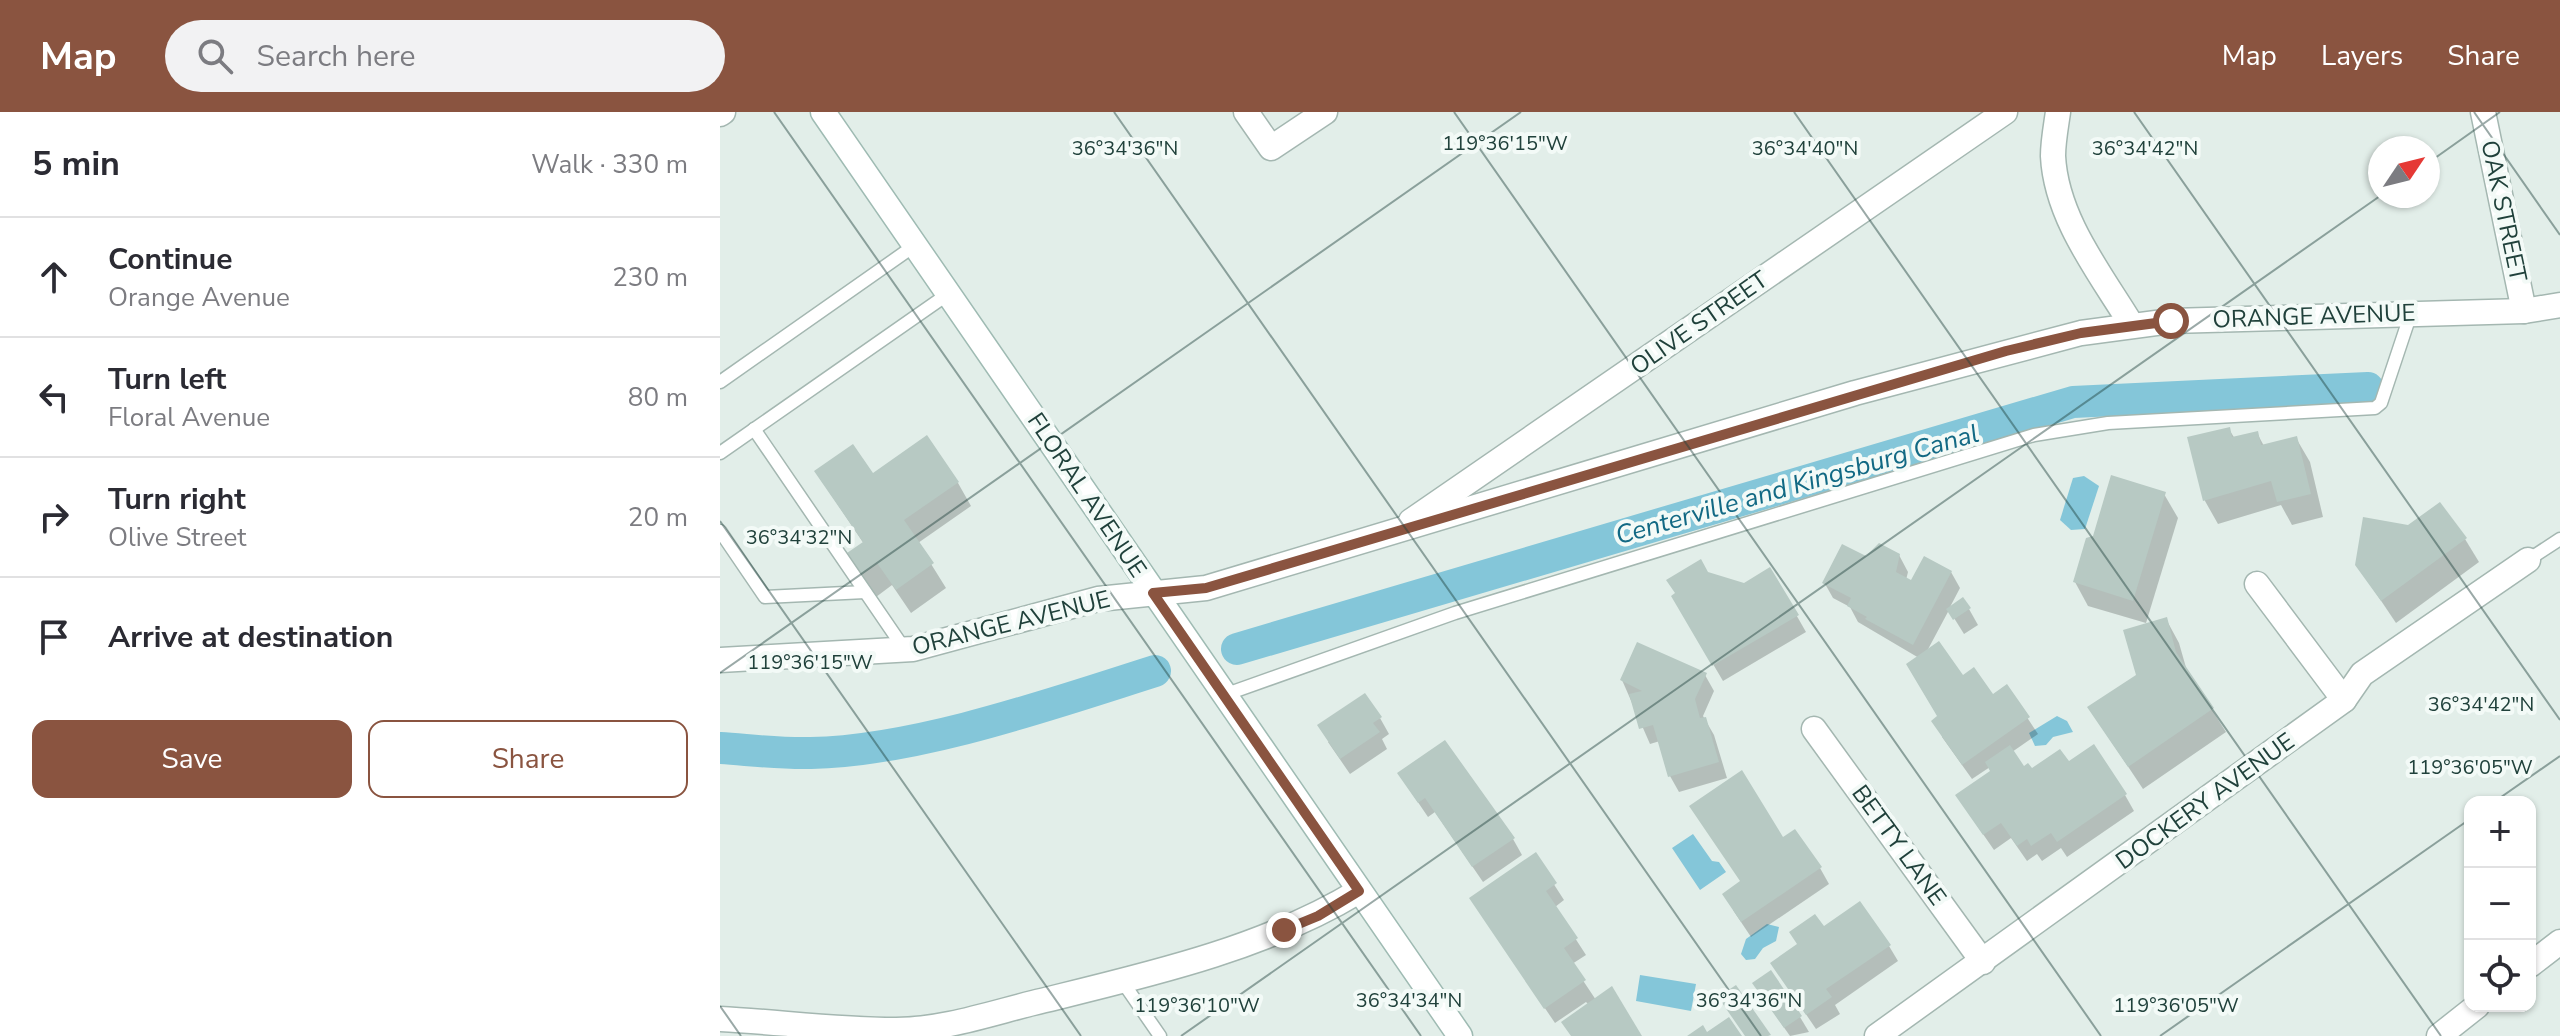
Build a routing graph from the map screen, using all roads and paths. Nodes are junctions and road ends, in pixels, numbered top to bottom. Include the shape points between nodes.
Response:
1 (823, 112) edge
2 (1246, 112) edge
3 (1325, 112) edge
4 (2005, 112) edge
5 (2058, 112) edge
6 (2483, 112) edge
7 (914, 246) junction
8 (948, 294) junction
9 (2560, 305) edge
10 (2524, 311) junction
11 (2411, 313) junction
12 (2131, 324) junction
13 (720, 382) edge
14 (754, 429) junction
15 (720, 453) edge
16 (720, 531) edge
17 (1393, 534) junction
18 (2560, 539) edge
19 (2528, 560) joint
20 (2257, 584) dead end
21 (865, 592) junction
22 (1153, 593) junction
23 (905, 650) junction
24 (720, 660) edge
25 (1224, 695) junction
26 (2344, 700) junction
27 (1814, 729) dead end
28 (1359, 891) junction
29 (2560, 942) edge
30 (2536, 960) edge
31 (1983, 962) junction
32 (1122, 981) junction
33 (2469, 1012) edge
34 (720, 1019) edge
35 (897, 1033) edge
36 (1160, 1036) edge
37 (1460, 1036) edge
38 (1877, 1036) edge
39 (2439, 1036) edge

1 - 7 street, FLORAL AVENUE
2 - 3 street via 1271,148
4 - 17 street, OLIVE STREET
5 - 12 street via 2053,155 2060,196 2079,239
6 - 10 street, OAK STREET
7 - 8 street, FLORAL AVENUE
7 - 13 lane
8 - 14 lane
8 - 22 street, FLORAL AVENUE
9 - 10 street, ORANGE AVENUE
10 - 11 street, ORANGE AVENUE
11 - 12 street, ORANGE AVENUE
11 - 25 lane via 2375,408 2108,423 2023,438 1455,613
12 - 17 street, ORANGE AVENUE via 2006,351 1855,393
14 - 15 lane
14 - 21 lane
16 - 21 lane via 765,597
17 - 22 street, ORANGE AVENUE via 1206,588
18 - 19 lane
19 - 26 street, DOCKERY AVENUE via 2362,674
20 - 26 street
21 - 23 lane
22 - 23 street, ORANGE AVENUE via 1098,599
22 - 25 street, FLORAL AVENUE
23 - 24 street, ORANGE AVENUE
25 - 28 street, FLORAL AVENUE
26 - 31 street, DOCKERY AVENUE
27 - 31 street, BETTY LANE
28 - 32 street via 1284,930
28 - 37 street, FLORAL AVENUE
29 - 30 street
31 - 38 street, DOCKERY AVENUE
32 - 35 street
32 - 36 lane
33 - 39 street
34 - 35 street

